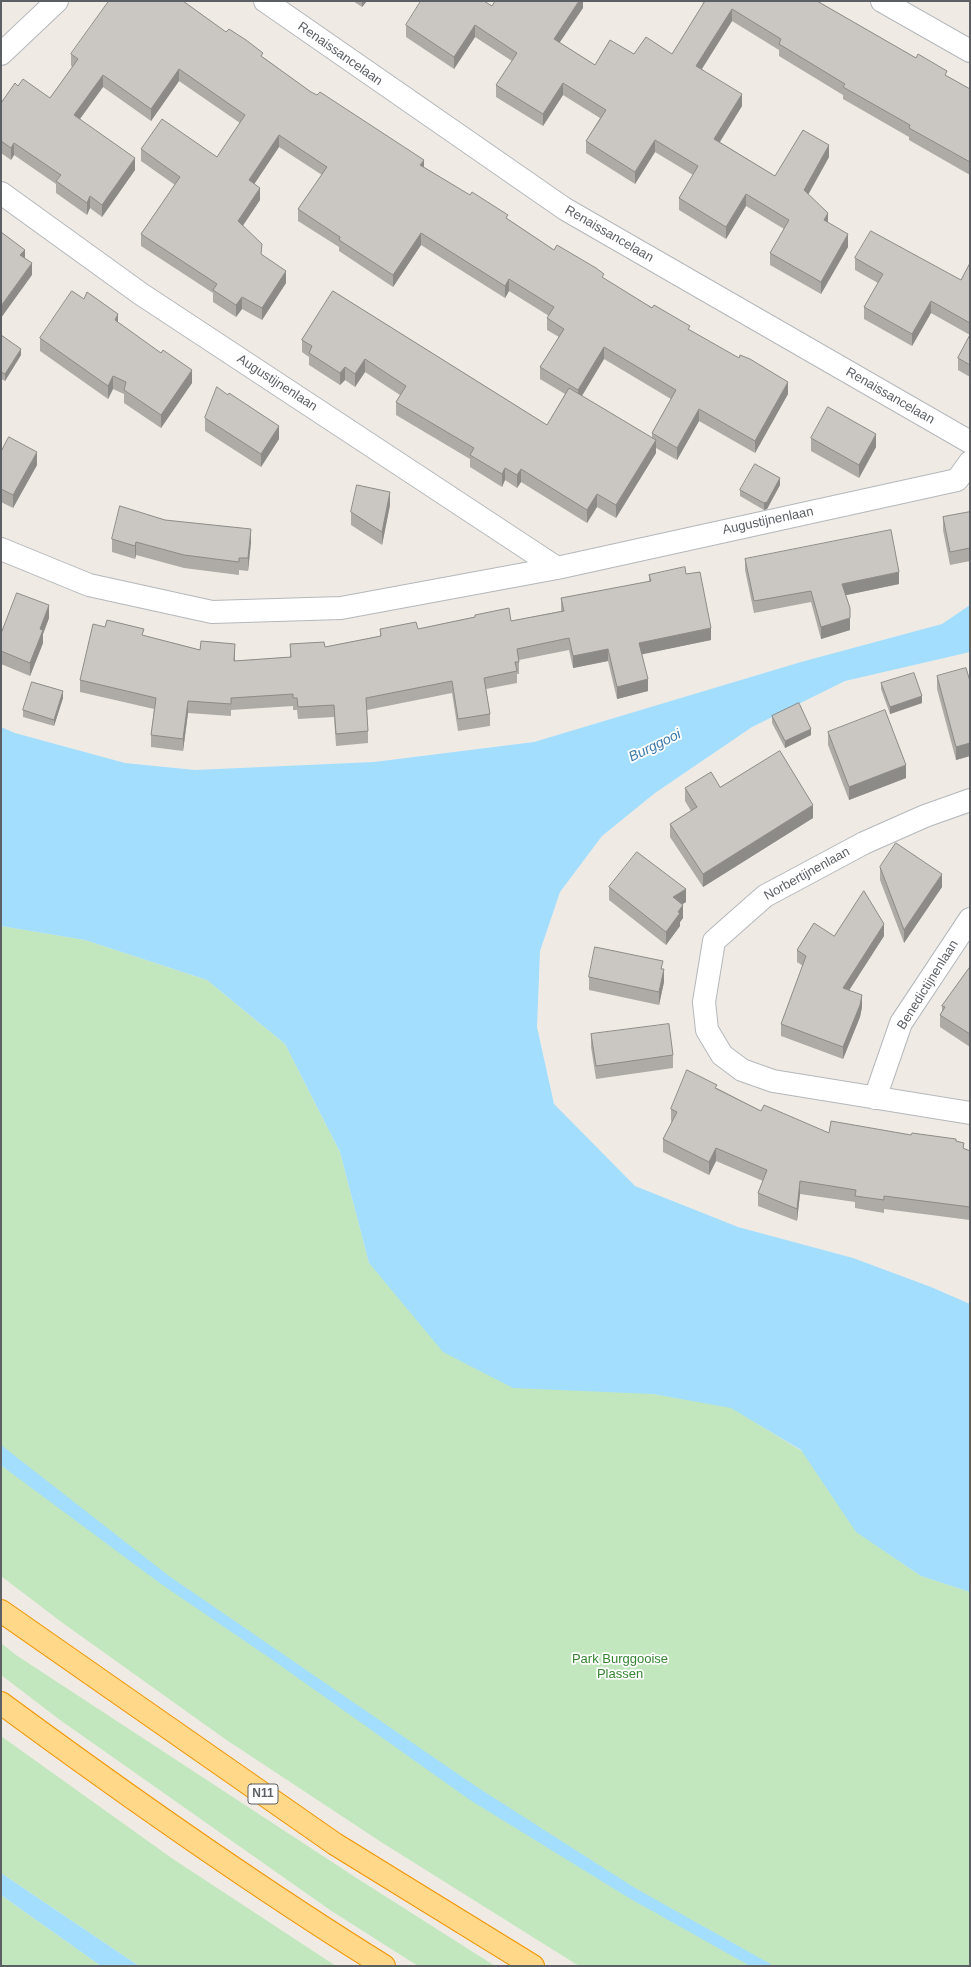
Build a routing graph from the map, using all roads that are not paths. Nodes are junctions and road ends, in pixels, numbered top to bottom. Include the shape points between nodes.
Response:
1 (57, 1) edge
2 (265, 1) edge
3 (882, 1) edge
4 (970, 51) edge
5 (1, 54) edge
6 (1, 193) edge
7 (970, 442) edge
8 (970, 462) edge
9 (1, 549) edge
10 (557, 568) junction
11 (970, 800) edge
12 (970, 920) edge
13 (874, 1098) junction
14 (970, 1112) edge
15 (1, 1611) edge
16 (1, 1703) edge
17 (384, 1966) edge
18 (533, 1966) edge

1 - 5 street
2 - 7 street, Renaissancelaan via 565,209
3 - 4 street
6 - 10 street, Augustijnenlaan via 140,294
8 - 10 street, Augustijnenlaan via 957,480
9 - 10 street, Augustijnenlaan via 89,585 212,612 341,608
11 - 13 street, Norbertijnenlaan via 925,816 864,843 765,896 714,941 704,1002 708,1030 722,1055 742,1070 774,1081
12 - 13 street, Benedictijnenlaan via 901,1023
13 - 14 street, Norbertijnenlaan
15 - 18 highway, N11 via 335,1844
16 - 17 highway via 130,1798 320,1927

